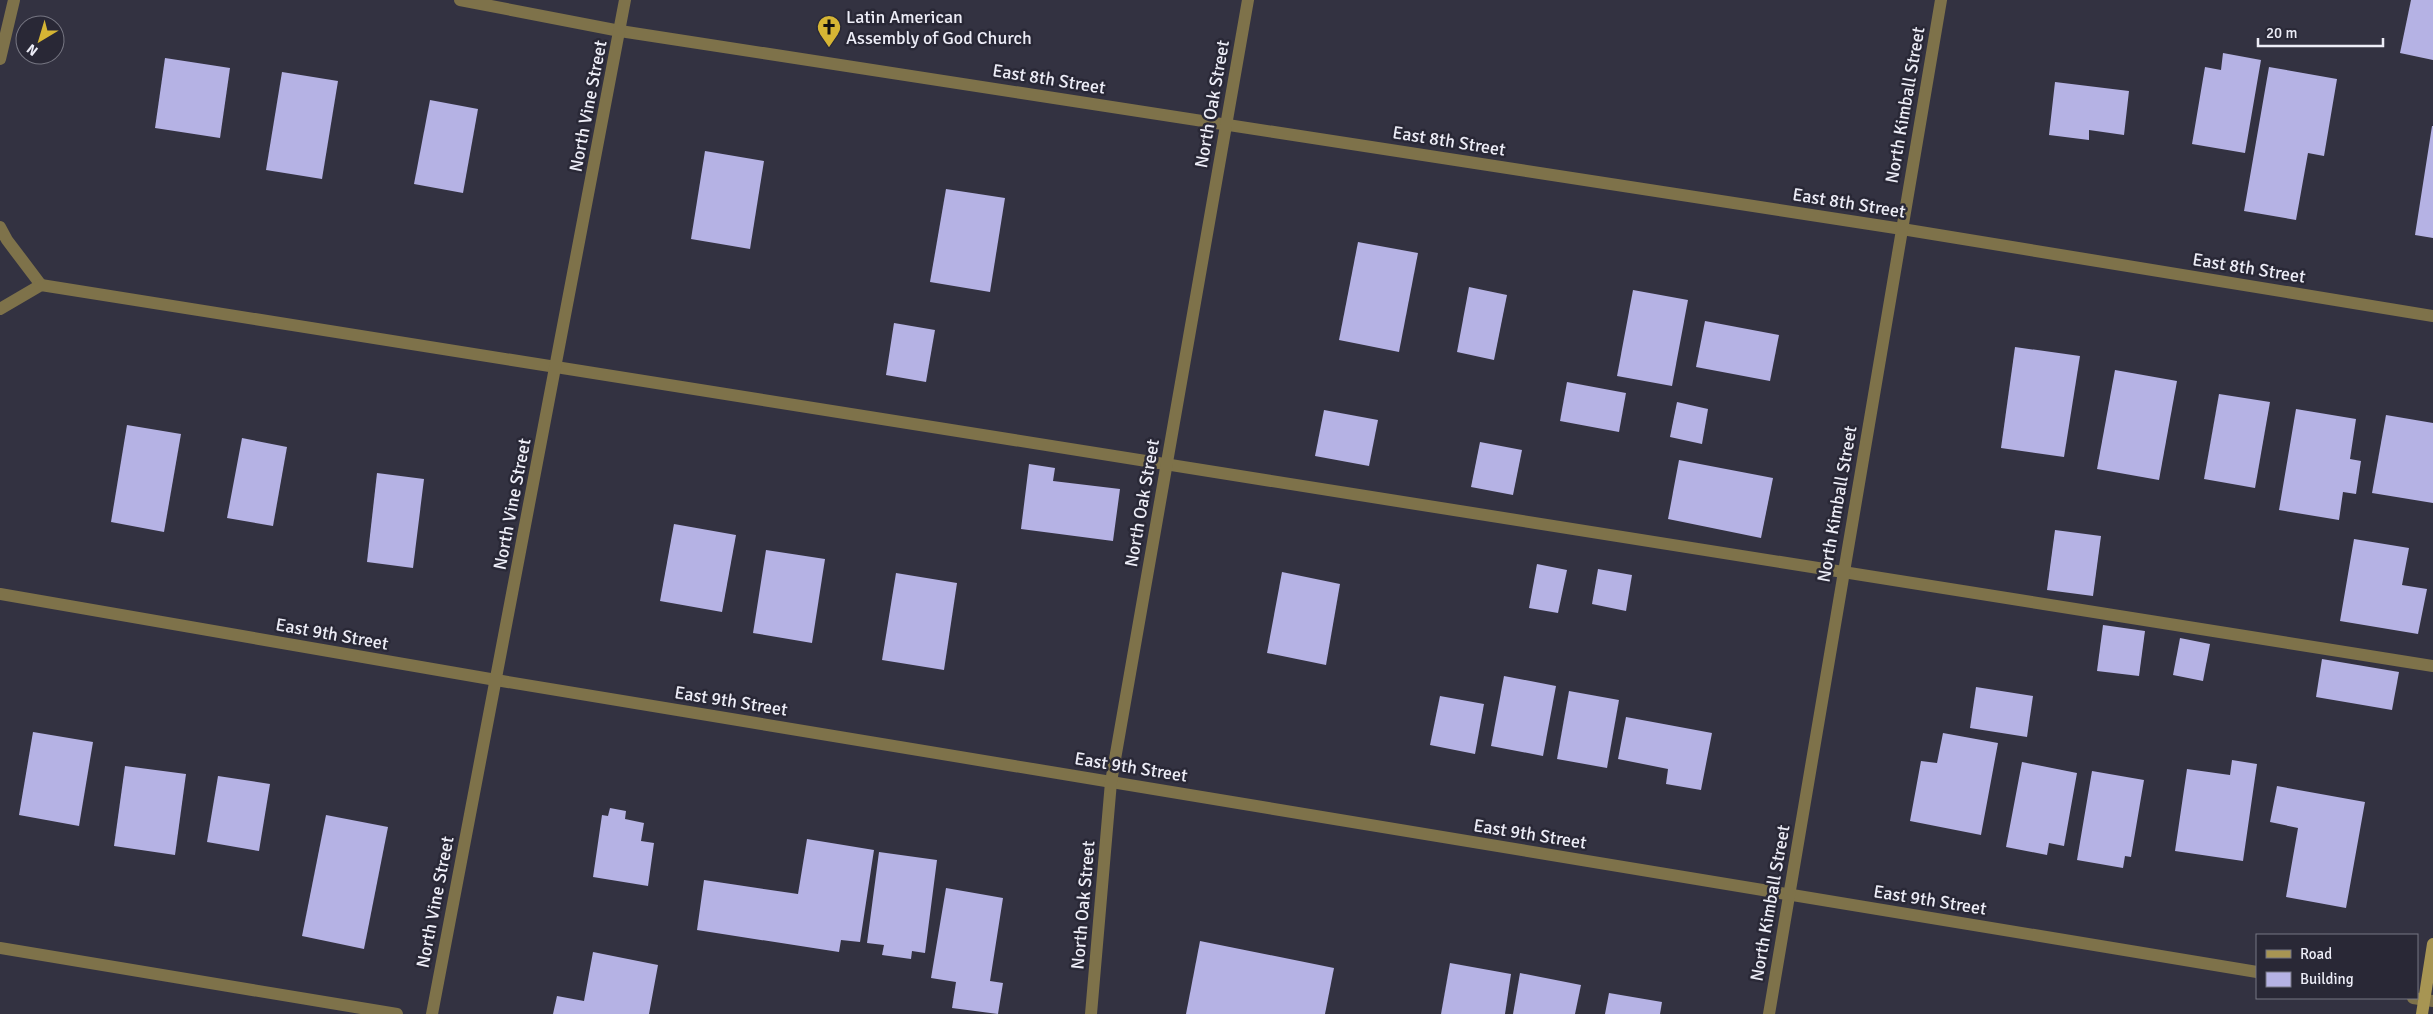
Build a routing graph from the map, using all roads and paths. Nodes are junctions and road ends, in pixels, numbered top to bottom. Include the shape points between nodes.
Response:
1 (14, 0) edge
2 (460, 0) edge
3 (625, 0) edge
4 (1248, 0) edge
5 (1941, 0) edge
6 (620, 31) junction
7 (0, 59) edge
8 (1226, 124) junction
9 (0, 227) edge
10 (1902, 229) junction
11 (40, 285) junction
12 (0, 309) edge
13 (2433, 316) edge
14 (556, 367) junction
15 (1166, 464) junction
16 (1844, 572) junction
17 (0, 594) edge
18 (2433, 666) edge
19 (496, 680) junction
20 (1111, 782) junction
21 (1789, 894) junction
22 (2433, 944) edge
23 (0, 948) edge
24 (2256, 972) edge
25 (2423, 1000) edge
26 (397, 1014) edge
27 (432, 1014) edge
28 (1091, 1014) edge
29 (1769, 1014) edge
30 (2422, 1014) edge

1 - 7 street
2 - 6 street, East 8th Street
3 - 6 street, North Vine Street
4 - 8 street, North Oak Street
5 - 10 street, North Kimball Street
6 - 8 street, East 8th Street
6 - 14 street, North Vine Street
8 - 10 street, East 8th Street
8 - 15 street, North Oak Street
9 - 11 street
10 - 13 street, East 8th Street
10 - 16 street, North Kimball Street
11 - 12 street
11 - 14 street
14 - 15 street
14 - 19 street, North Vine Street
15 - 16 street
15 - 20 street, North Oak Street
16 - 18 street
16 - 21 street, North Kimball Street
17 - 19 street, East 9th Street
19 - 20 street, East 9th Street
19 - 27 street, North Vine Street
20 - 21 street, East 9th Street
20 - 28 street, North Oak Street
21 - 24 street, East 9th Street
21 - 29 street, North Kimball Street
22 - 25 main road
23 - 26 street
25 - 30 main road

